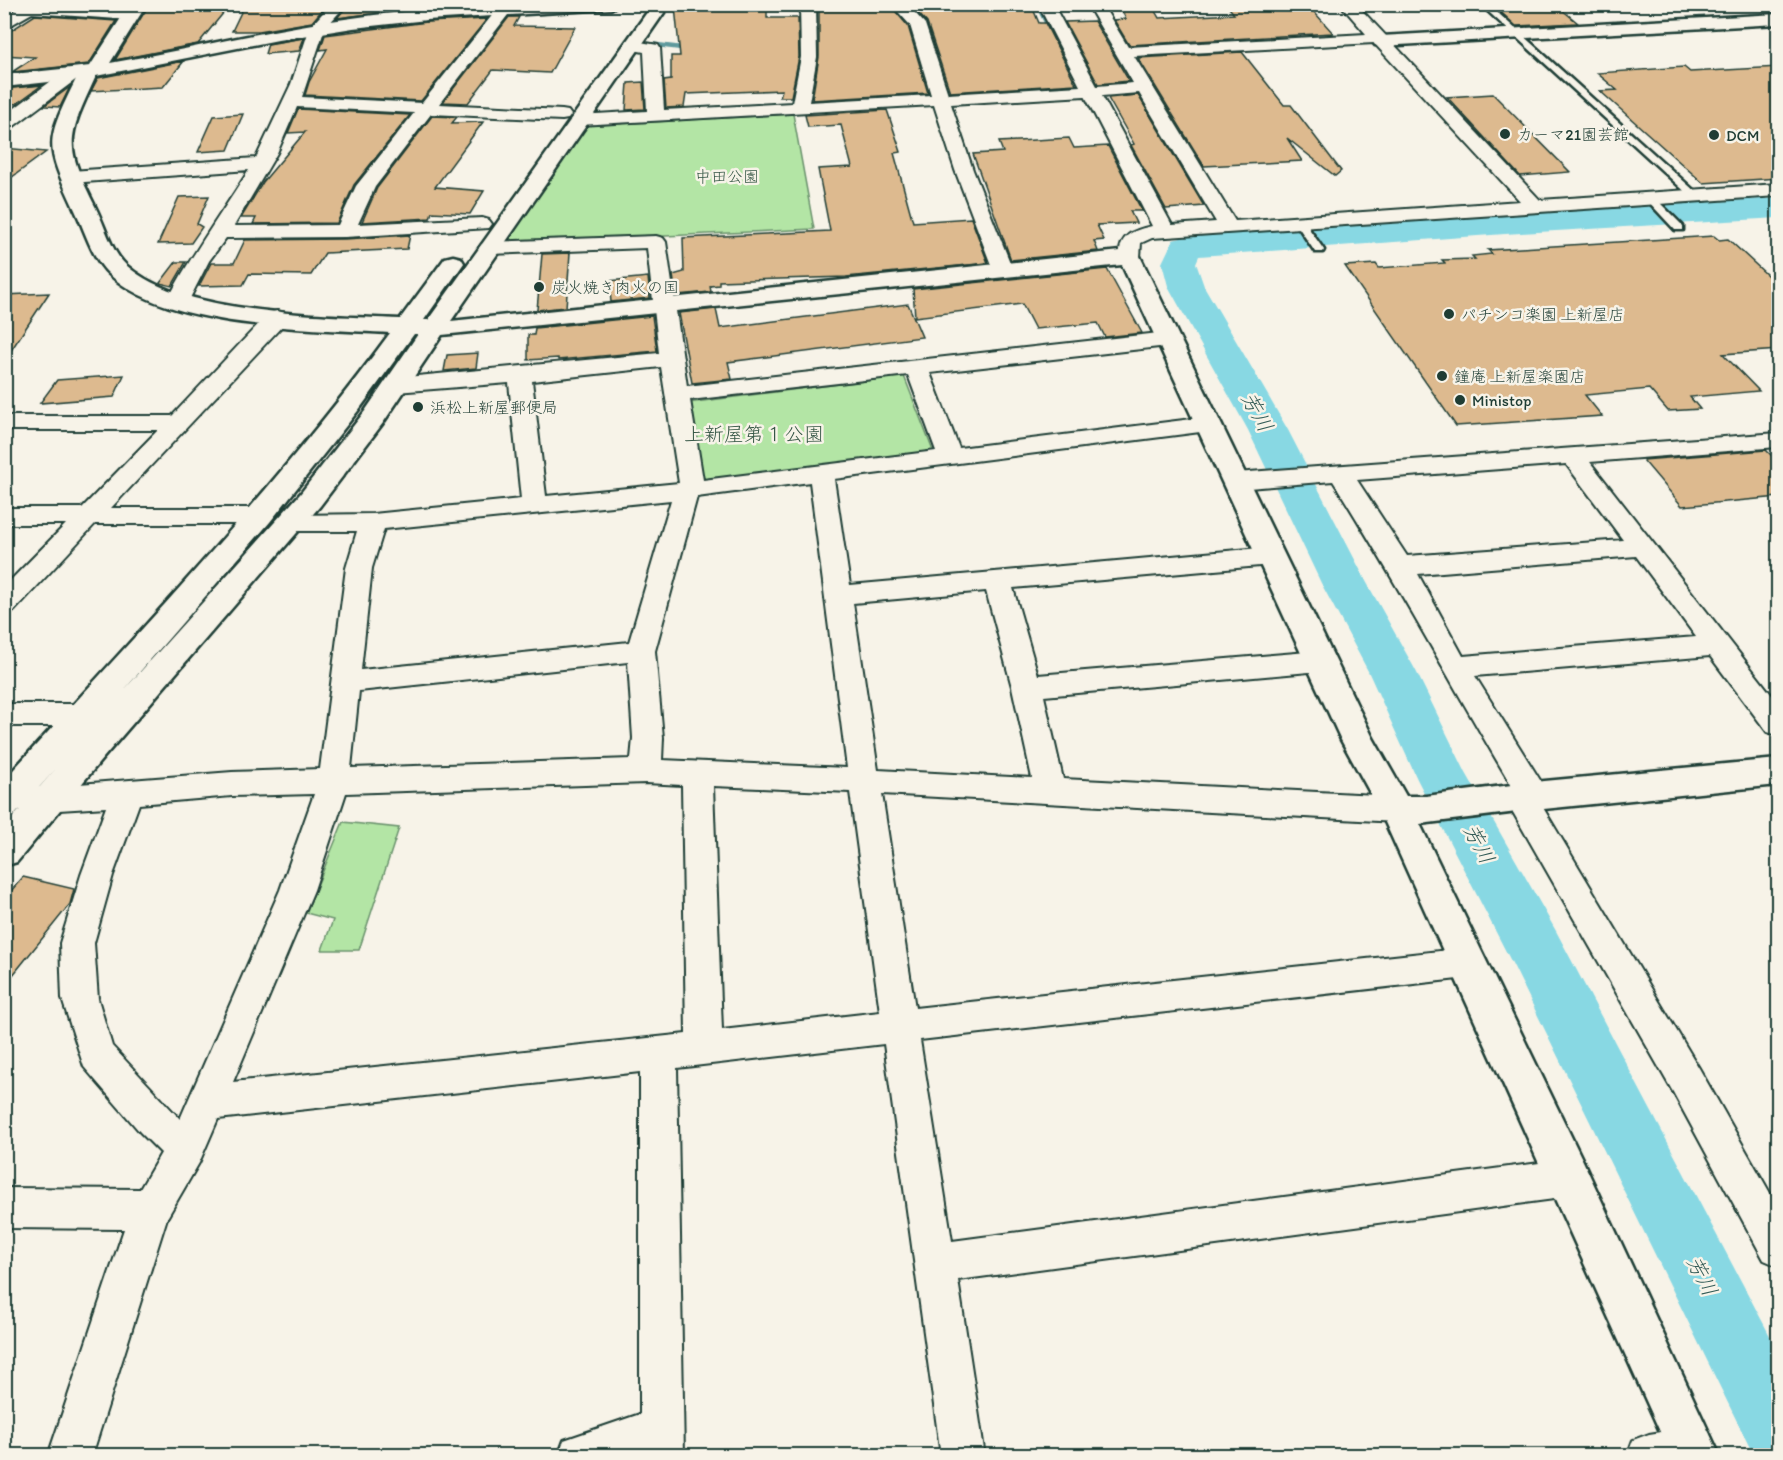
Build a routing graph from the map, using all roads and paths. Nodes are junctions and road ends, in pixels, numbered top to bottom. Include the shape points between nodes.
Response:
1 (340, 4) edge
2 (611, 4) edge
3 (642, 4) edge
4 (662, 4) edge
5 (808, 4) edge
6 (898, 4) edge
7 (1045, 4) edge
8 (1094, 4) edge
9 (1347, 4) edge
10 (1483, 4) edge
11 (33, 6) edge
12 (136, 10) edge
13 (1610, 10) dead end
14 (503, 12) junction
15 (1779, 19) edge
16 (4, 24) edge
17 (318, 27) junction
18 (1632, 27) junction
19 (1514, 33) junction
20 (1380, 40) junction
21 (634, 46) junction
22 (1123, 52) junction
23 (86, 72) junction
24 (4, 81) edge
25 (1144, 88) junction
26 (1089, 91) junction
27 (941, 99) junction
28 (291, 102) junction
29 (427, 108) junction
30 (799, 108) junction
31 (656, 116) junction
32 (571, 117) junction
33 (4, 124) edge
34 (262, 163) junction
35 (71, 177) junction
36 (1779, 190) edge
37 (1694, 195) junction
38 (1653, 201) junction
39 (1535, 206) junction
40 (1302, 224) junction
41 (1227, 226) junction
42 (1680, 228) dead end
43 (345, 231) junction
44 (1165, 231) junction
45 (220, 232) junction
46 (485, 237) junction
47 (1319, 250) dead end
48 (1130, 257) junction
49 (1003, 270) junction
50 (178, 301) junction
51 (662, 306) junction
52 (277, 318) junction
53 (404, 327) junction
54 (434, 328) junction
55 (1168, 339) junction
56 (669, 359) junction
57 (916, 367) junction
58 (520, 375) junction
59 (396, 385) junction
60 (678, 394) junction
61 (4, 423) edge
62 (178, 423) junction
63 (1208, 423) junction
64 (1779, 441) edge
65 (950, 455) junction
66 (1573, 456) junction
67 (821, 473) junction
68 (1332, 474) junction
69 (1244, 481) junction
70 (689, 489) junction
71 (535, 507) junction
72 (4, 516) edge
73 (88, 516) junction
74 (276, 519) junction
75 (373, 522) junction
76 (1644, 547) junction
77 (1271, 556) junction
78 (1400, 566) junction
79 (997, 580) junction
80 (839, 595) junction
81 (4, 604) edge
82 (1719, 645) junction
83 (641, 651) junction
84 (1320, 661) junction
85 (1455, 667) junction
86 (346, 682) junction
87 (1027, 687) junction
88 (4, 715) edge
89 (82, 715) junction
90 (1779, 724) edge
91 (646, 771) junction
92 (1779, 772) edge
93 (697, 774) junction
94 (333, 781) junction
95 (864, 781) junction
96 (1050, 790) junction
97 (128, 792) junction
98 (1522, 798) junction
99 (50, 800) junction
100 (6, 801) edge
101 (1411, 810) junction
102 (4, 852) edge
103 (1467, 963) junction
104 (899, 1026) junction
105 (705, 1049) junction
106 (658, 1055) junction
107 (206, 1103) junction
108 (184, 1150) junction
109 (1569, 1178) junction
110 (4, 1209) edge
111 (150, 1209) junction
112 (1779, 1246) edge
113 (936, 1263) junction
114 (661, 1442) edge
115 (1694, 1452) edge
116 (70, 1455) edge
117 (580, 1455) edge
118 (963, 1455) edge
119 (1649, 1455) edge

1 - 17 street
2 - 14 street
3 - 32 street
4 - 21 street
5 - 30 street via 809,63
6 - 27 street via 916,24
7 - 26 street
8 - 22 street
9 - 20 street
10 - 19 lane
11 - 12 street
11 - 16 street
12 - 23 street
13 - 18 street
14 - 17 street
14 - 29 street
15 - 18 street
17 - 23 street
17 - 28 street
18 - 19 street
19 - 20 street
19 - 37 lane
20 - 22 street
20 - 39 street
21 - 31 street via 652,48
21 - 32 street
22 - 25 street
23 - 24 street
23 - 33 street
23 - 35 street via 60,137 65,167
25 - 26 street
25 - 41 street
26 - 27 street
26 - 44 street
27 - 30 street
27 - 49 street
28 - 29 street
28 - 34 street
29 - 32 street
29 - 43 street via 366,186
30 - 31 street
31 - 32 street
32 - 46 street
34 - 35 street
34 - 45 street
35 - 50 street via 108,259 137,284
36 - 37 street
37 - 38 street
38 - 39 street
38 - 42 lane
39 - 40 street
40 - 41 street
40 - 47 lane
41 - 44 street
43 - 45 street
43 - 46 street
44 - 48 street via 1135,237 1129,244
45 - 50 street via 199,260
46 - 51 street via 656,242
46 - 53 street
46 - 54 street
48 - 49 street
48 - 55 street
49 - 51 street
50 - 52 street
51 - 54 street
51 - 56 street
52 - 53 street
52 - 62 street
53 - 54 street
53 - 74 street
54 - 59 street
55 - 57 street
55 - 63 street
56 - 58 street
56 - 60 street
57 - 60 street
57 - 65 street
58 - 59 street
58 - 71 street
59 - 74 street via 374,417
60 - 70 street
61 - 62 street
62 - 73 street
63 - 65 street
63 - 69 street
64 - 66 street
65 - 67 street
66 - 68 street
66 - 76 street
67 - 70 street
67 - 80 street
68 - 69 street
68 - 78 street
69 - 77 street
70 - 71 street
70 - 83 street
71 - 75 street
72 - 73 street
73 - 74 street
73 - 81 street
74 - 75 street
74 - 89 street
74 - 99 street
75 - 86 street via 358,568
76 - 78 street
76 - 82 street
77 - 79 street
77 - 84 street
78 - 85 street
79 - 80 street
79 - 87 street
80 - 95 street
82 - 85 street
82 - 90 street
83 - 86 street
83 - 91 street via 648,738
84 - 87 street
84 - 101 street via 1358,740
85 - 98 street
86 - 94 street
87 - 96 street
88 - 89 street
89 - 100 street
91 - 93 street
91 - 94 street
92 - 98 street
93 - 95 street
93 - 105 street
94 - 97 street
94 - 107 street via 297,890
95 - 96 street
95 - 104 street
96 - 101 street
97 - 99 street
97 - 108 street via 77,943 80,999 97,1055
98 - 101 street
98 - 112 street
99 - 100 street
99 - 102 street
101 - 103 street
103 - 104 street
103 - 109 street
104 - 105 street
104 - 113 street
105 - 106 street
106 - 107 street
106 - 114 street
107 - 108 street
108 - 111 street
109 - 113 street
109 - 115 street
110 - 111 street
111 - 116 street
113 - 118 street
114 - 117 street
115 - 119 street

